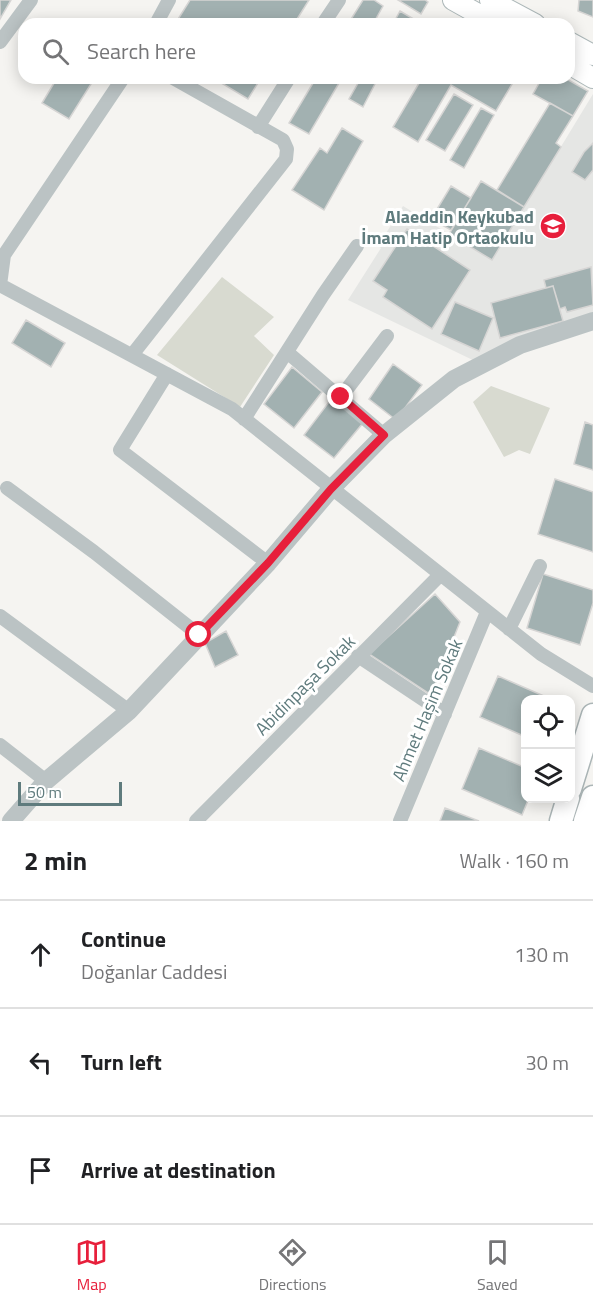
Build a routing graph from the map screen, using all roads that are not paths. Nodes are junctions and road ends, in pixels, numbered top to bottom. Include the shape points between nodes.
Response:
1 (31, 0) edge
2 (169, 0) edge
3 (339, 0) edge
4 (453, 0) edge
5 (490, 0) edge
6 (159, 18) edge
7 (327, 18) edge
8 (485, 18) edge
9 (524, 18) edge
10 (0, 42) edge
11 (575, 45) edge
12 (593, 55) edge
13 (575, 68) edge
14 (593, 78) edge
15 (119, 84) edge
16 (183, 84) edge
17 (285, 84) edge
18 (258, 127) junction
19 (357, 246) dead end
20 (0, 285) edge
21 (593, 321) edge
22 (387, 336) dead end
23 (287, 352) junction
24 (132, 356) junction
25 (167, 374) junction
26 (341, 397) junction
27 (244, 419) junction
28 (384, 435) junction
29 (2, 489) edge
30 (331, 489) junction
31 (268, 563) junction
32 (540, 566) dead end
33 (440, 575) junction
34 (487, 612) junction
35 (0, 616) edge
36 (509, 629) junction
37 (199, 635) junction
38 (358, 656) junction
39 (593, 686) edge
40 (129, 711) junction
41 (445, 714) junction
42 (593, 715) edge
43 (0, 745) edge
44 (575, 773) edge
45 (45, 781) junction
46 (593, 797) edge
47 (566, 803) edge
48 (11, 821) edge
49 (196, 821) edge
50 (400, 821) edge
51 (561, 821) edge
52 (585, 821) edge

1 - 10 street
2 - 6 street
3 - 7 street
4 - 8 main road
5 - 9 main road
11 - 12 main road
13 - 14 main road
15 - 20 street via 4,255
16 - 18 street
17 - 18 street
18 - 24 street via 283,140 286,159
19 - 23 street
20 - 24 street
21 - 28 street via 520,345 454,379
22 - 26 street
23 - 26 street
23 - 27 street
24 - 25 street
25 - 27 street
25 - 31 street via 120,450
26 - 28 street
27 - 30 street
28 - 30 street
29 - 37 street via 94,552
30 - 31 street
30 - 33 street
31 - 37 street
32 - 36 street
33 - 34 street
33 - 38 street, Abidinpaşa Sokak
34 - 36 street
34 - 41 street, Ahmet Haşim Sokak
35 - 40 street
36 - 39 street
37 - 40 street
38 - 41 street
38 - 49 street, Abidinpaşa Sokak
40 - 45 street
41 - 50 street, Ahmet Haşim Sokak
42 - 44 main road
43 - 45 street
45 - 48 street
46 - 52 main road
47 - 51 main road

